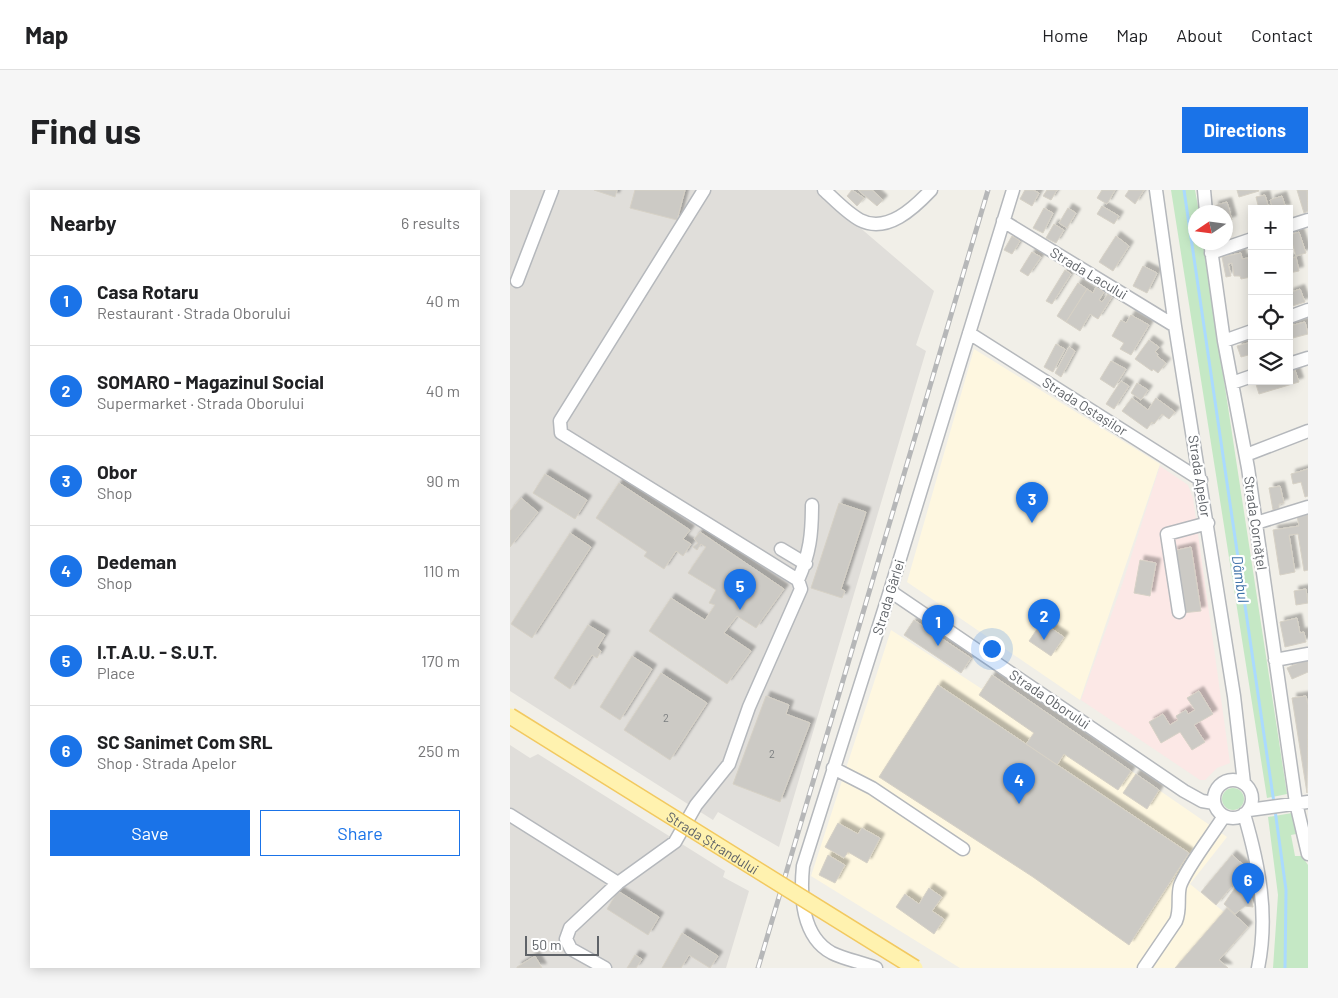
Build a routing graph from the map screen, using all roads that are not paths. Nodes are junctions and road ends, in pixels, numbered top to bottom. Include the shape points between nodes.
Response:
1 (552, 190) edge
2 (704, 190) edge
3 (824, 190) edge
4 (931, 190) edge
5 (1013, 190) edge
6 (1156, 190) edge
7 (1204, 190) edge
8 (1205, 205) edge
9 (1308, 220) edge
10 (1003, 221) junction
11 (1293, 225) edge
12 (1248, 240) edge
13 (1233, 243) edge
14 (1211, 250) edge
15 (517, 281) dead end
16 (1308, 310) edge
17 (1293, 316) edge
18 (1175, 326) junction
19 (1248, 332) edge
20 (969, 333) junction
21 (1224, 341) junction
22 (1308, 358) edge
23 (1293, 363) edge
24 (1248, 377) edge
25 (1232, 383) junction
26 (1308, 430) edge
27 (1246, 455) junction
28 (1201, 480) junction
29 (812, 505) dead end
30 (1308, 507) edge
31 (1208, 523) junction
32 (1256, 523) junction
33 (781, 549) dead end
34 (806, 564) junction
35 (798, 580) junction
36 (890, 591) junction
37 (1179, 612) dead end
38 (1308, 654) edge
39 (1275, 660) junction
40 (510, 716) edge
41 (1243, 762) junction
42 (834, 768) junction
43 (1225, 782) junction
44 (1244, 783) junction
45 (1184, 791) junction
46 (1214, 803) junction
47 (1298, 803) edge
48 (1238, 815) junction
49 (510, 816) edge
50 (963, 849) dead end
51 (1308, 854) edge
52 (618, 883) junction
53 (605, 968) edge
54 (876, 968) edge
55 (915, 968) edge
56 (1144, 968) edge
57 (1258, 968) edge

1 - 15 street
2 - 35 street via 560,422 561,433
3 - 4 street via 861,221 883,224 907,212
5 - 10 street, Strada Gârlei
6 - 18 street, Strada Apelor
7 - 8 street
9 - 11 street
10 - 18 street, Strada Lacului
10 - 20 street, Strada Gârlei
12 - 13 street
14 - 21 street, Strada Cornățel
16 - 17 street
18 - 28 street, Strada Apelor
19 - 21 street
20 - 28 street, Strada Ostașilor
20 - 36 street, Strada Gârlei
21 - 25 street, Strada Cornățel
22 - 23 street
24 - 25 street
25 - 27 street, Strada Cornățel
26 - 27 street
27 - 32 street, Strada Cornățel
28 - 31 street, Strada Apelor
29 - 34 street via 812,539
30 - 32 street
31 - 37 street via 1168,534
31 - 41 street, Strada Apelor
32 - 39 street, Strada Cornățel
33 - 34 street
34 - 35 street
35 - 52 street via 801,589 749,707 729,764 696,805 675,842
36 - 42 street, Strada Gârlei
36 - 45 street, Strada Oborului
38 - 39 street
39 - 47 street, Strada Cornățel
40 - 55 main road, Strada Ștrandului, bridge
41 - 43 street
41 - 44 street, Strada Apelor
42 - 50 street via 872,788
42 - 54 street, Strada Gârlei via 803,866 804,912 820,945
43 - 44 street
43 - 45 street via 1204,791
43 - 46 street via 1215,790
44 - 48 street via 1251,792 1251,804
45 - 46 street, Strada Oborului
46 - 48 street
47 - 48 street
47 - 51 street, Strada Cornățel
48 - 56 street via 1183,880 1179,892 1180,912
48 - 57 street via 1250,833 1263,902
49 - 52 street
52 - 53 street via 570,928 566,939 572,949

